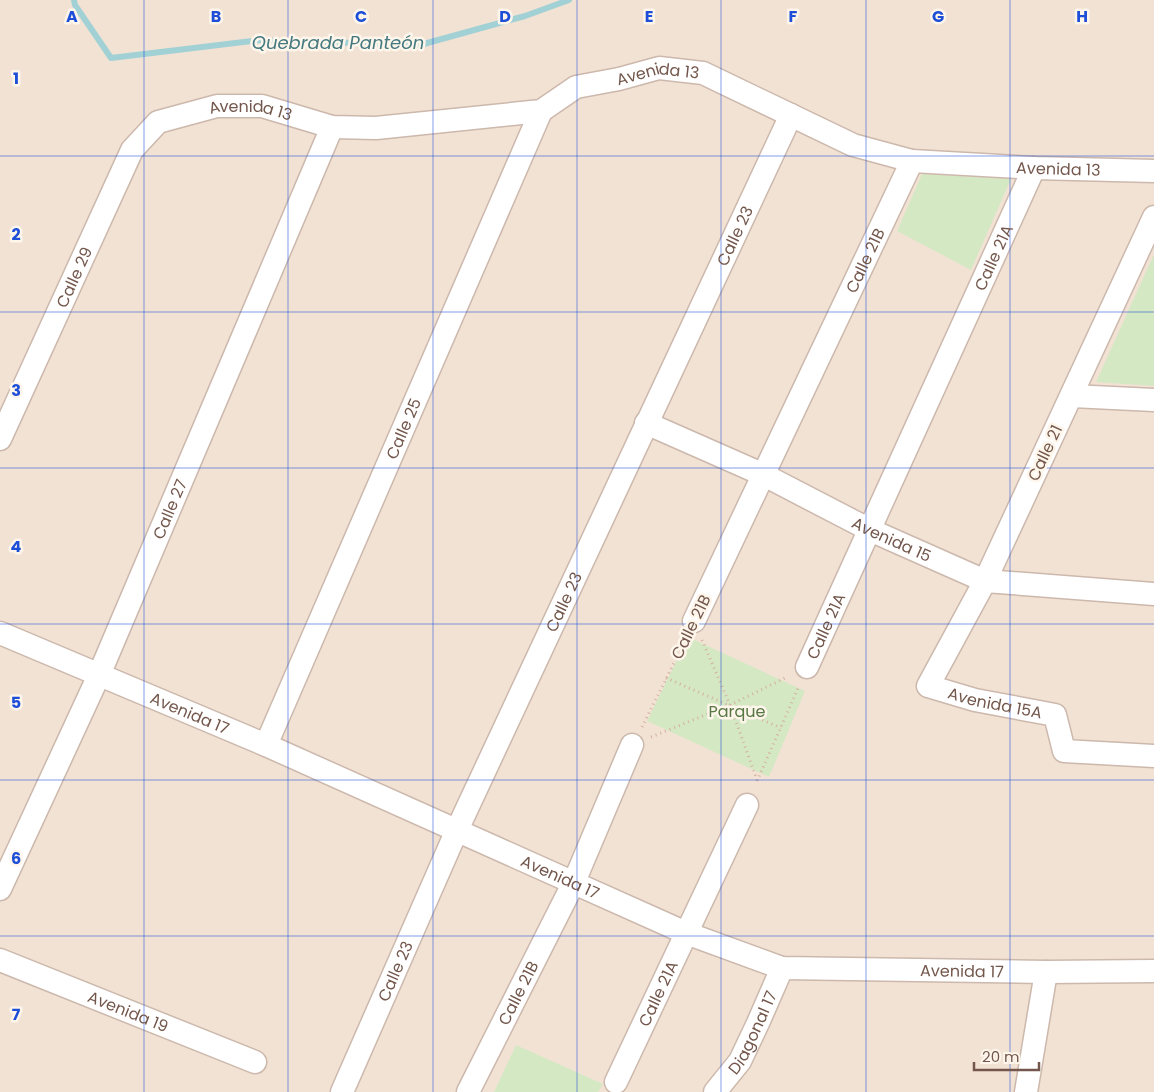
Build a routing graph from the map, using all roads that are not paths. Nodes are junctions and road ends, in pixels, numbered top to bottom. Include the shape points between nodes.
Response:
1 (541, 111) junction
2 (791, 115) junction
3 (158, 122) joint
4 (332, 127) junction
5 (912, 161) junction
6 (1034, 168) junction
7 (1154, 171) edge
8 (1154, 217) edge
9 (1072, 396) junction
10 (1154, 400) edge
11 (646, 423) junction
12 (0, 439) edge
13 (764, 475) junction
14 (870, 530) junction
15 (985, 581) junction
16 (1154, 594) edge
17 (694, 621) road end
18 (0, 633) edge
19 (807, 668) road end
20 (99, 675) junction
21 (928, 686) joint
22 (266, 745) junction
23 (632, 745) road end
24 (1154, 756) edge
25 (746, 805) road end
26 (457, 830) junction
27 (574, 882) junction
28 (0, 889) edge
29 (686, 933) junction
30 (0, 960) edge
31 (782, 968) junction
32 (1154, 970) edge
33 (1046, 972) junction
34 (255, 1062) dead end
35 (616, 1082) dead end
36 (342, 1092) edge
37 (468, 1092) edge
38 (715, 1092) edge
39 (1026, 1092) edge

1 - 2 street, Avenida 13 via 576,87 659,68 703,73
1 - 4 street, Avenida 13 via 376,128
1 - 22 street, Calle 25
2 - 5 street, Avenida 13 via 853,145
2 - 11 street, Calle 23
3 - 4 street, Avenida 13 via 216,106 262,106
3 - 12 street, Calle 29 via 132,150
4 - 20 street, Calle 27
5 - 6 street, Avenida 13
5 - 13 street, Calle 21B
6 - 7 street, Avenida 13
6 - 14 street, Calle 21A
8 - 9 street, Calle 21
9 - 10 street
9 - 15 street, Calle 21
11 - 13 street, Avenida 15
11 - 26 street, Calle 23
13 - 14 street, Avenida 15
13 - 17 street, Calle 21B
14 - 15 street, Avenida 15
14 - 19 street, Calle 21A
15 - 16 street, Avenida 15
15 - 21 street, Calle 21
18 - 20 street, Avenida 17
20 - 22 street, Avenida 17
20 - 28 street, Calle 27
21 - 24 street, Avenida 15A via 975,700 1055,715 1064,751
22 - 26 street, Avenida 17
23 - 27 street, Calle 21B
25 - 29 street, Calle 21A
26 - 27 street, Avenida 17
26 - 36 street, Calle 23
27 - 29 street, Avenida 17
27 - 37 street, Calle 21B
29 - 31 street, Avenida 17
29 - 35 street, Calle 21A
30 - 34 street, Avenida 19
31 - 33 street, Avenida 17
31 - 38 street, Diagonal 17 via 740,1061
32 - 33 street, Avenida 17
33 - 39 street

